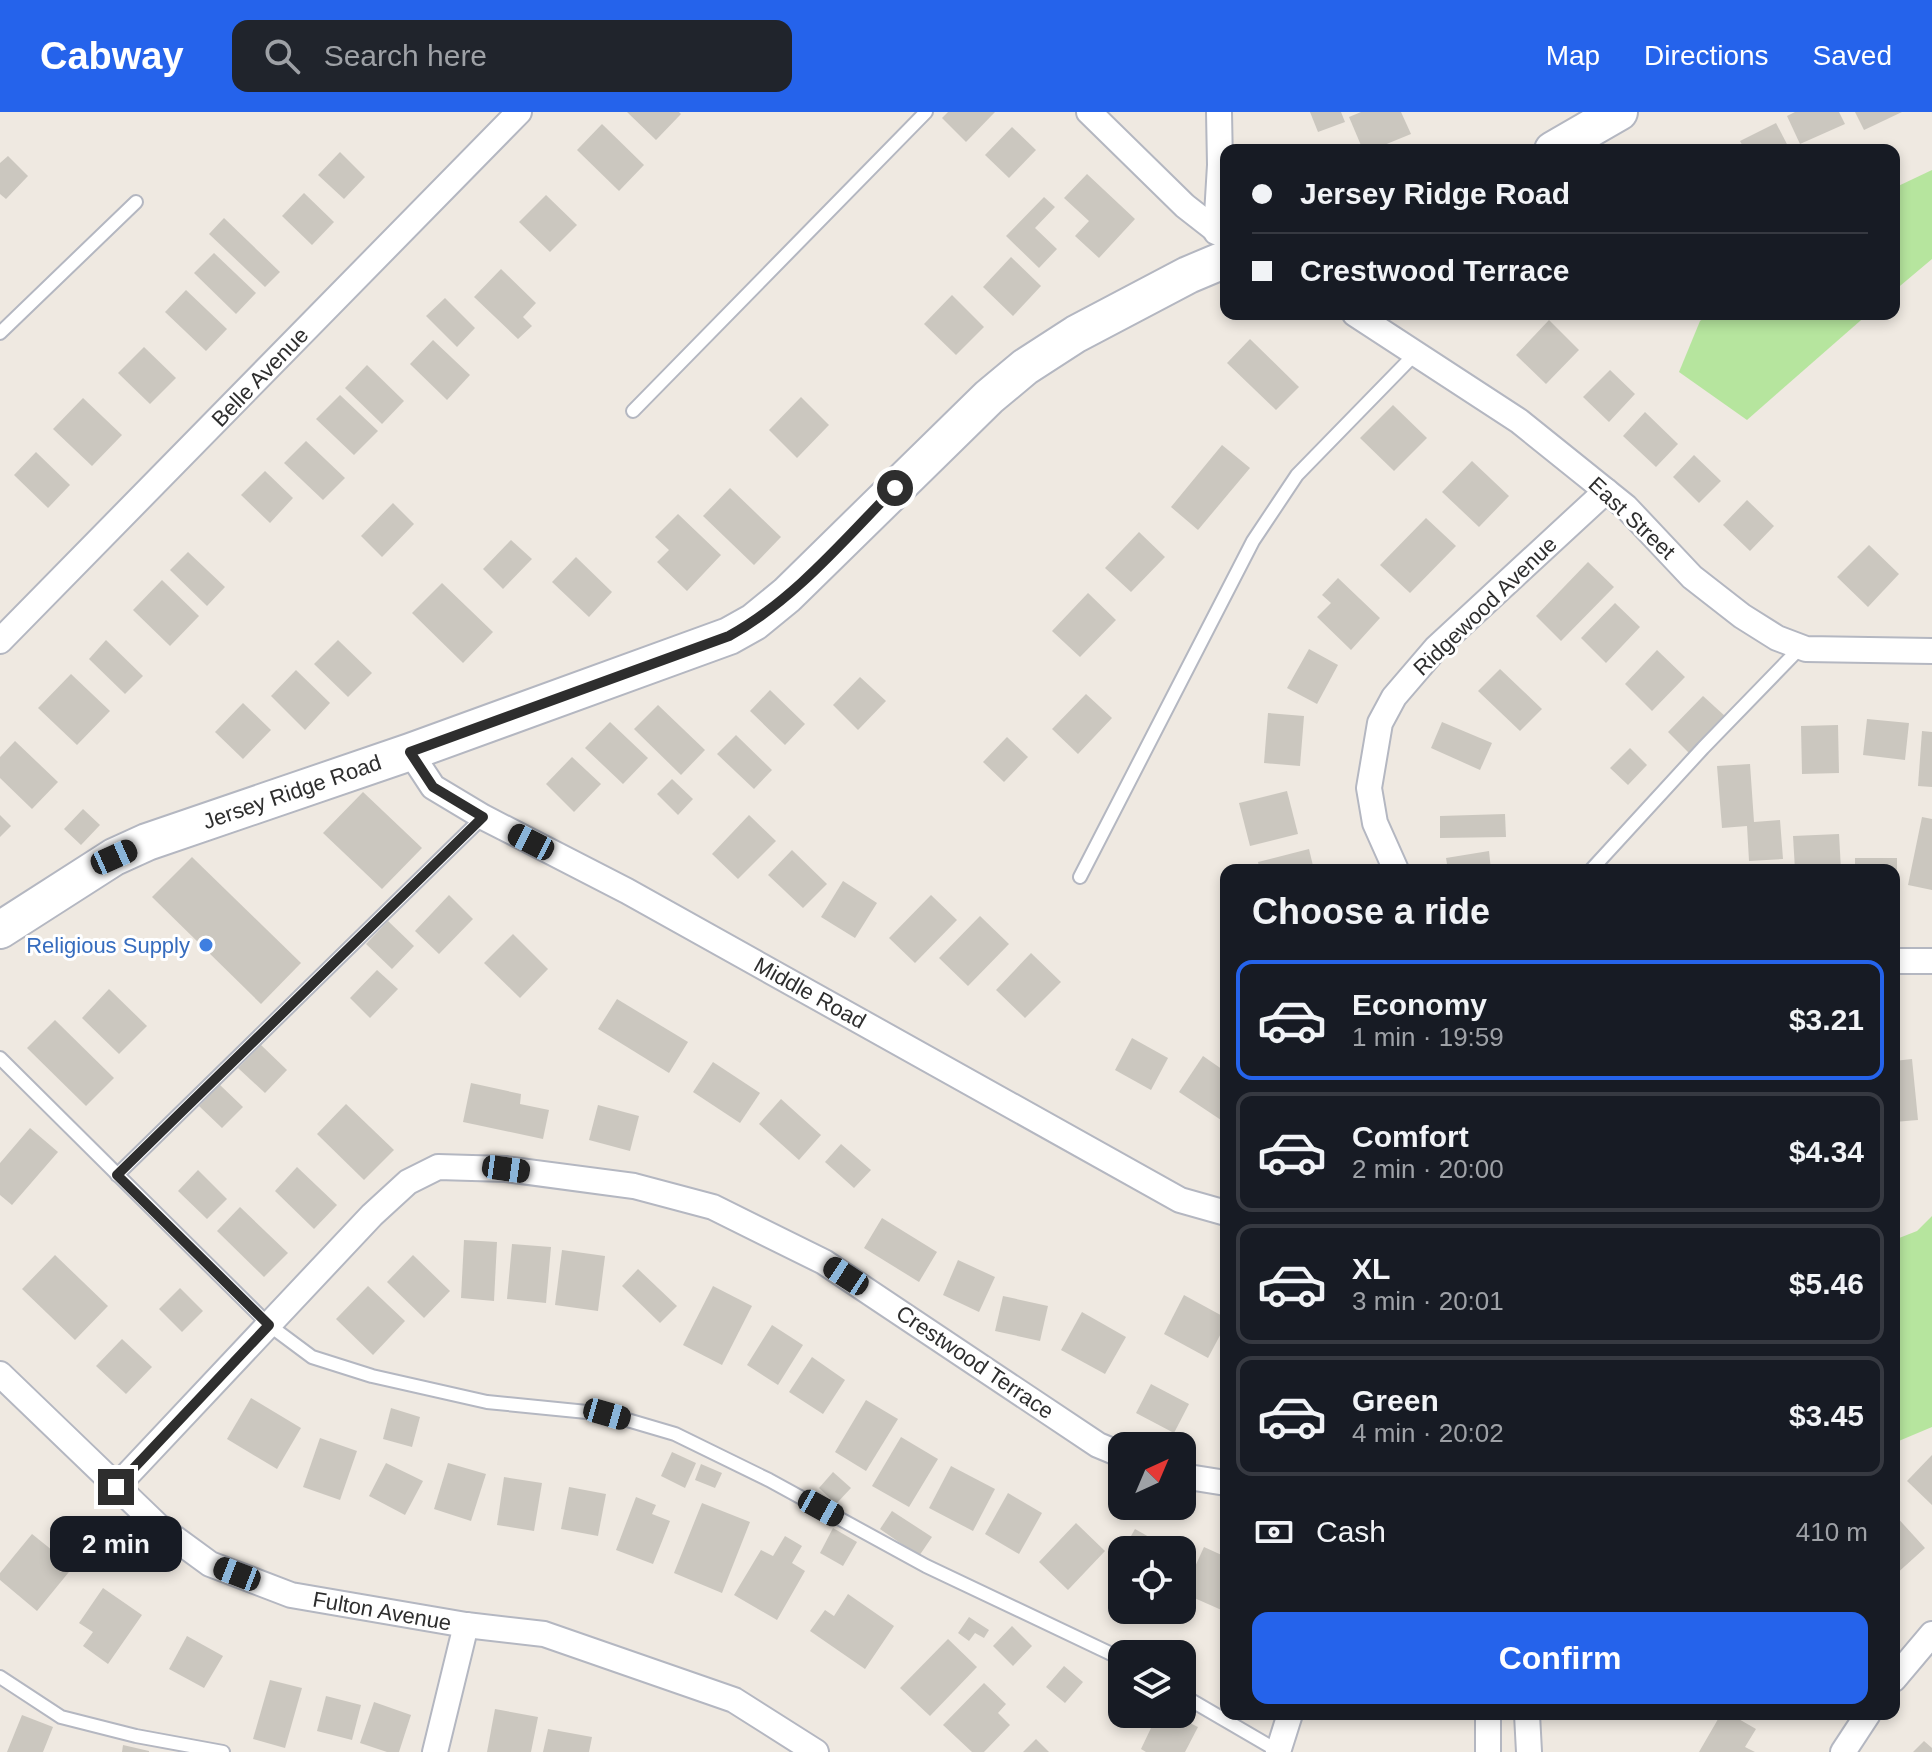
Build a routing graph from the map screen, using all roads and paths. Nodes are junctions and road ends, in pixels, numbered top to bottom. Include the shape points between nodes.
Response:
1 (519, 112) edge
2 (926, 112) edge
3 (1089, 112) edge
4 (1219, 112) edge
5 (1619, 112) edge
6 (1563, 144) edge
7 (1220, 165) edge
8 (136, 202) dead end
9 (1220, 240) edge
10 (1220, 246) edge
11 (1364, 320) edge
12 (0, 333) edge
13 (1416, 353) junction
14 (633, 411) dead end
15 (1606, 491) junction
16 (0, 641) edge
17 (1801, 647) junction
18 (1932, 651) edge
19 (410, 752) junction
20 (483, 817) junction
21 (1393, 864) edge
22 (1597, 864) edge
23 (1080, 877) dead end
24 (0, 930) edge
25 (1900, 961) edge
26 (1932, 961) edge
27 (0, 1058) edge
28 (117, 1175) junction
29 (1220, 1212) edge
30 (269, 1325) junction
31 (0, 1374) edge
32 (1108, 1448) edge
33 (1196, 1478) edge
34 (1220, 1482) edge
35 (116, 1487) junction
36 (466, 1625) junction
37 (1932, 1634) edge
38 (1108, 1651) edge
39 (1900, 1672) edge
40 (0, 1677) edge
41 (1196, 1703) edge
42 (1220, 1718) edge
43 (1224, 1720) edge
44 (1288, 1720) edge
45 (1488, 1720) edge
46 (1527, 1720) edge
47 (1864, 1720) edge
48 (223, 1752) edge
49 (435, 1752) edge
50 (816, 1752) edge
51 (1278, 1752) edge
52 (1488, 1752) edge
53 (1529, 1752) edge
54 (1843, 1752) edge

1 - 16 street, Belle Avenue
2 - 14 lane
3 - 9 street
4 - 7 street
5 - 6 street
8 - 12 lane
10 - 19 street, Jersey Ridge Road via 1188,275 1025,367 754,622 729,636
11 - 13 street, East Street
13 - 15 street, East Street via 1519,421
13 - 23 lane via 1297,475 1253,541
15 - 17 street, East Street via 1692,577 1742,616
15 - 21 street, Ridgewood Avenue via 1436,648 1394,697 1380,723 1369,788 1375,823
17 - 18 street, East Street
17 - 22 lane
19 - 20 street, Middle Road via 433,787
19 - 24 street, Jersey Ridge Road via 147,842 114,857
20 - 28 lane
20 - 29 street, Middle Road via 627,891 1180,1200
25 - 26 street
27 - 28 lane
28 - 30 lane
30 - 32 street, Crestwood Terrace via 372,1215 408,1182 438,1167 506,1169 634,1186 713,1207 824,1262
30 - 35 street, Crestwood Terrace
30 - 38 lane via 312,1357 372,1376 487,1402 607,1414 675,1434 926,1566
31 - 35 street, Fulton Avenue
33 - 34 street
35 - 36 street, Fulton Avenue via 210,1564 291,1595
36 - 49 street
36 - 50 street, Fulton Avenue via 544,1634 734,1700
37 - 39 street
40 - 48 lane via 61,1717
41 - 42 lane
43 - 51 lane
44 - 51 street
45 - 52 street
46 - 53 street
47 - 54 street

